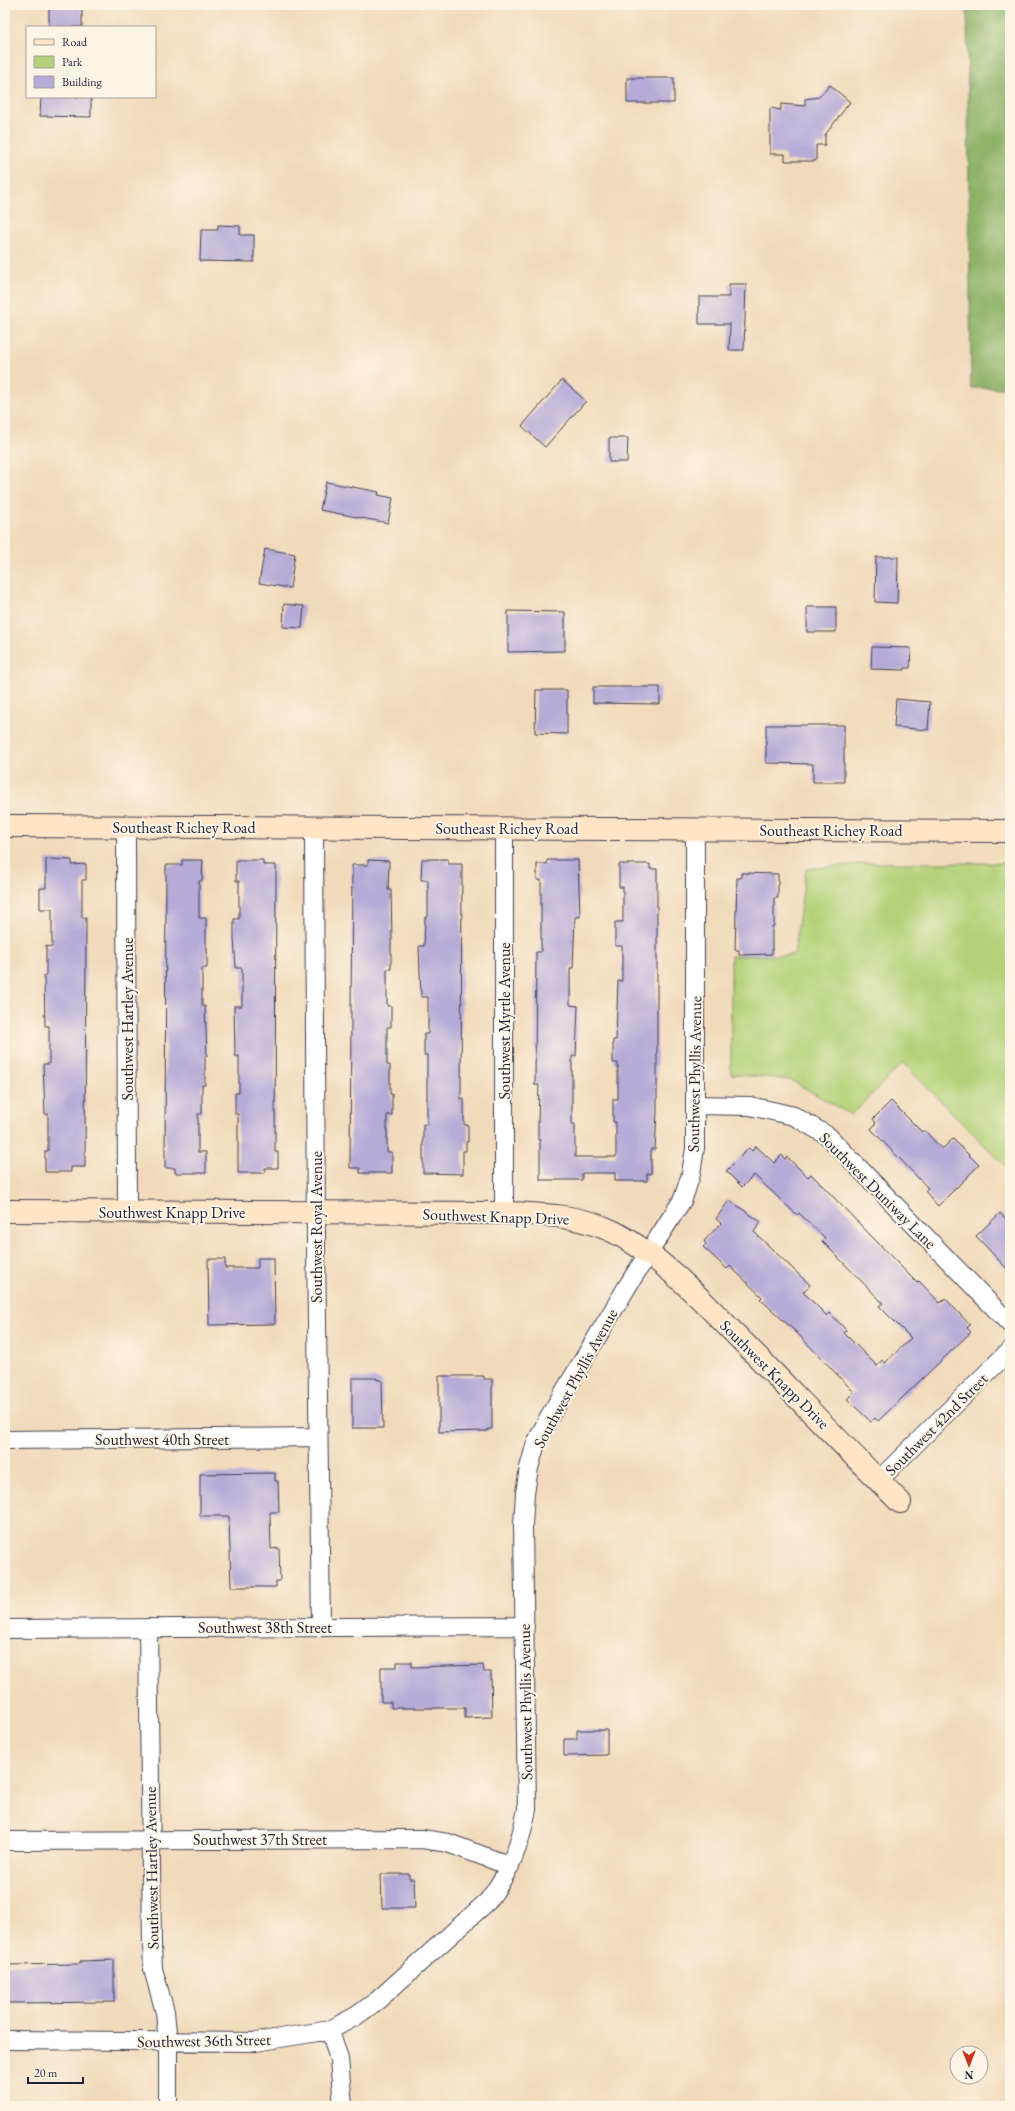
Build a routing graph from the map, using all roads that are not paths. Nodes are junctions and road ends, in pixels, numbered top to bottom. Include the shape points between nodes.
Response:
1 (5, 826) edge
2 (126, 827) junction
3 (314, 828) junction
4 (504, 828) junction
5 (695, 829) junction
6 (1010, 831) edge
7 (695, 1105) junction
8 (5, 1211) edge
9 (127, 1212) junction
10 (316, 1212) junction
11 (504, 1213) junction
12 (649, 1255) junction
13 (1010, 1324) edge
14 (1010, 1350) edge
15 (318, 1437) junction
16 (5, 1440) edge
17 (879, 1480) junction
18 (900, 1502) dead end
19 (525, 1626) junction
20 (321, 1627) junction
21 (148, 1628) junction
22 (5, 1629) edge
23 (151, 1839) junction
24 (5, 1841) edge
25 (510, 1866) junction
26 (443, 1941) joint
27 (330, 2030) junction
28 (5, 2040) edge
29 (168, 2042) junction
30 (168, 2106) edge
31 (342, 2106) edge

1 - 2 street, Southeast Richey Road
2 - 3 street, Southeast Richey Road
2 - 9 street, Southwest Hartley Avenue
3 - 4 street, Southeast Richey Road
3 - 10 street, Southwest Royal Avenue
4 - 5 street, Southeast Richey Road
4 - 11 street, Southwest Myrtle Avenue
5 - 6 street, Southeast Richey Road
5 - 7 street, Southwest Phyllis Avenue
7 - 12 street, Southwest Phyllis Avenue via 695,1148 691,1174 685,1193
7 - 13 street, Southwest Duniway Lane via 750,1106 794,1116 828,1136
8 - 9 street, Southwest Knapp Drive
9 - 10 street, Southwest Knapp Drive
10 - 11 street, Southwest Knapp Drive
10 - 15 street, Southwest Royal Avenue
11 - 12 street, Southwest Knapp Drive via 542,1214 579,1219 613,1232
12 - 17 street, Southwest Knapp Drive via 688,1287
12 - 19 street, Southwest Phyllis Avenue via 549,1417 536,1443 525,1492 523,1525
14 - 17 street, Southwest 42nd Street
15 - 16 street, Southwest 40th Street
15 - 20 street, Southwest Royal Avenue
17 - 18 street, Southwest Knapp Drive
19 - 20 street, Southwest 38th Street
19 - 25 street, Southwest Phyllis Avenue via 527,1809 522,1835
20 - 21 street, Southwest 38th Street
21 - 22 street, Southwest 38th Street
21 - 23 street, Southwest Hartley Avenue
23 - 24 street, Southwest 37th Street
23 - 25 street, Southwest 37th Street via 422,1839 448,1843
23 - 29 street, Southwest Hartley Avenue via 153,1969 165,2012
25 - 26 street, Southwest Phyllis Avenue via 488,1901
26 - 27 street, Southwest 36th Street via 378,2000
27 - 29 street, Southwest 36th Street via 256,2042
27 - 31 street via 339,2059
28 - 29 street, Southwest 36th Street
29 - 30 street, Southwest Hartley Avenue

